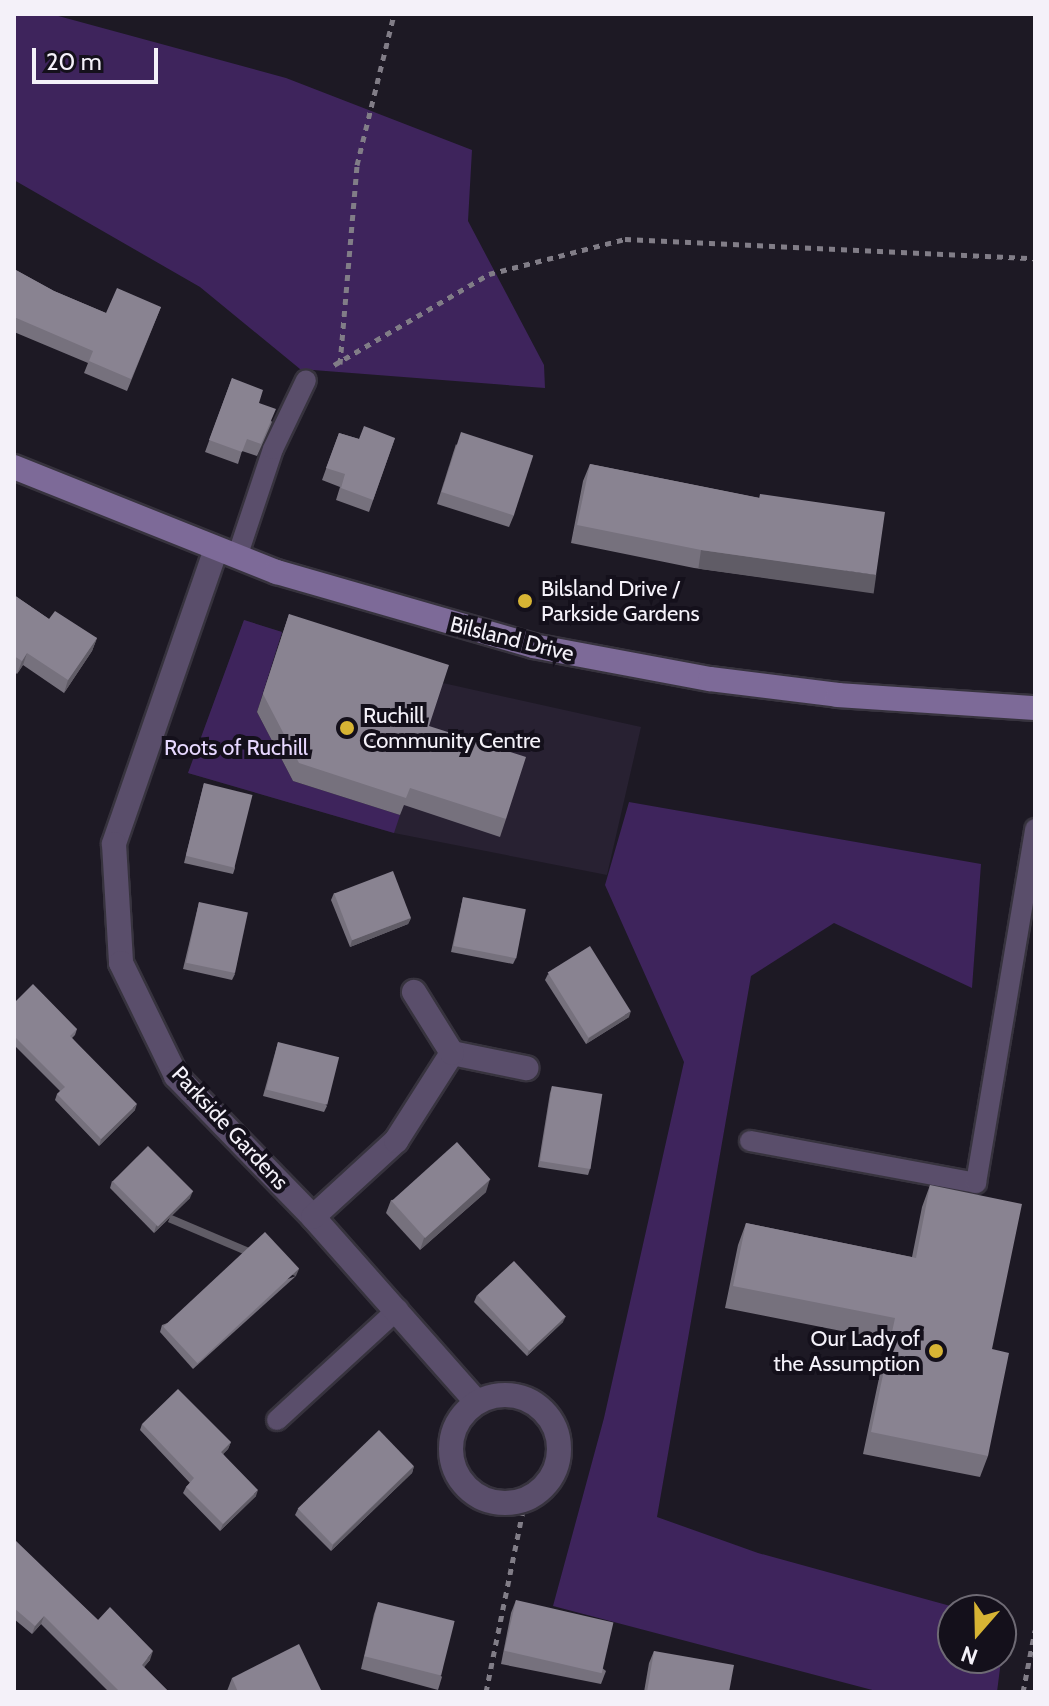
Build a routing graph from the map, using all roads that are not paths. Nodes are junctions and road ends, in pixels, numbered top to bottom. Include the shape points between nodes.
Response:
1 (306, 380) road end
2 (14, 467) edge
3 (227, 553) junction
4 (1035, 708) edge
5 (1035, 829) edge
6 (414, 992) dead end
7 (452, 1053) junction
8 (526, 1068) dead end
9 (750, 1141) dead end
10 (313, 1217) junction
11 (398, 1309) junction
12 (475, 1400) junction
13 (277, 1420) dead end

1 - 3 lane
2 - 3 main road, Bilsland Drive
3 - 4 main road, Bilsland Drive via 380,605 599,660 891,701
3 - 10 street, Parkside Gardens via 114,844 121,963 176,1076
5 - 9 lane via 976,1183
6 - 7 street
7 - 8 street
7 - 10 street via 396,1141
10 - 11 street, Parkside Gardens
11 - 12 street, Parkside Gardens
11 - 13 lane
12 - 12 street via 496,1394 523,1399 555,1426 562,1449 556,1469 544,1488 525,1501 495,1502 467,1489 453,1467 450,1441 456,1419

